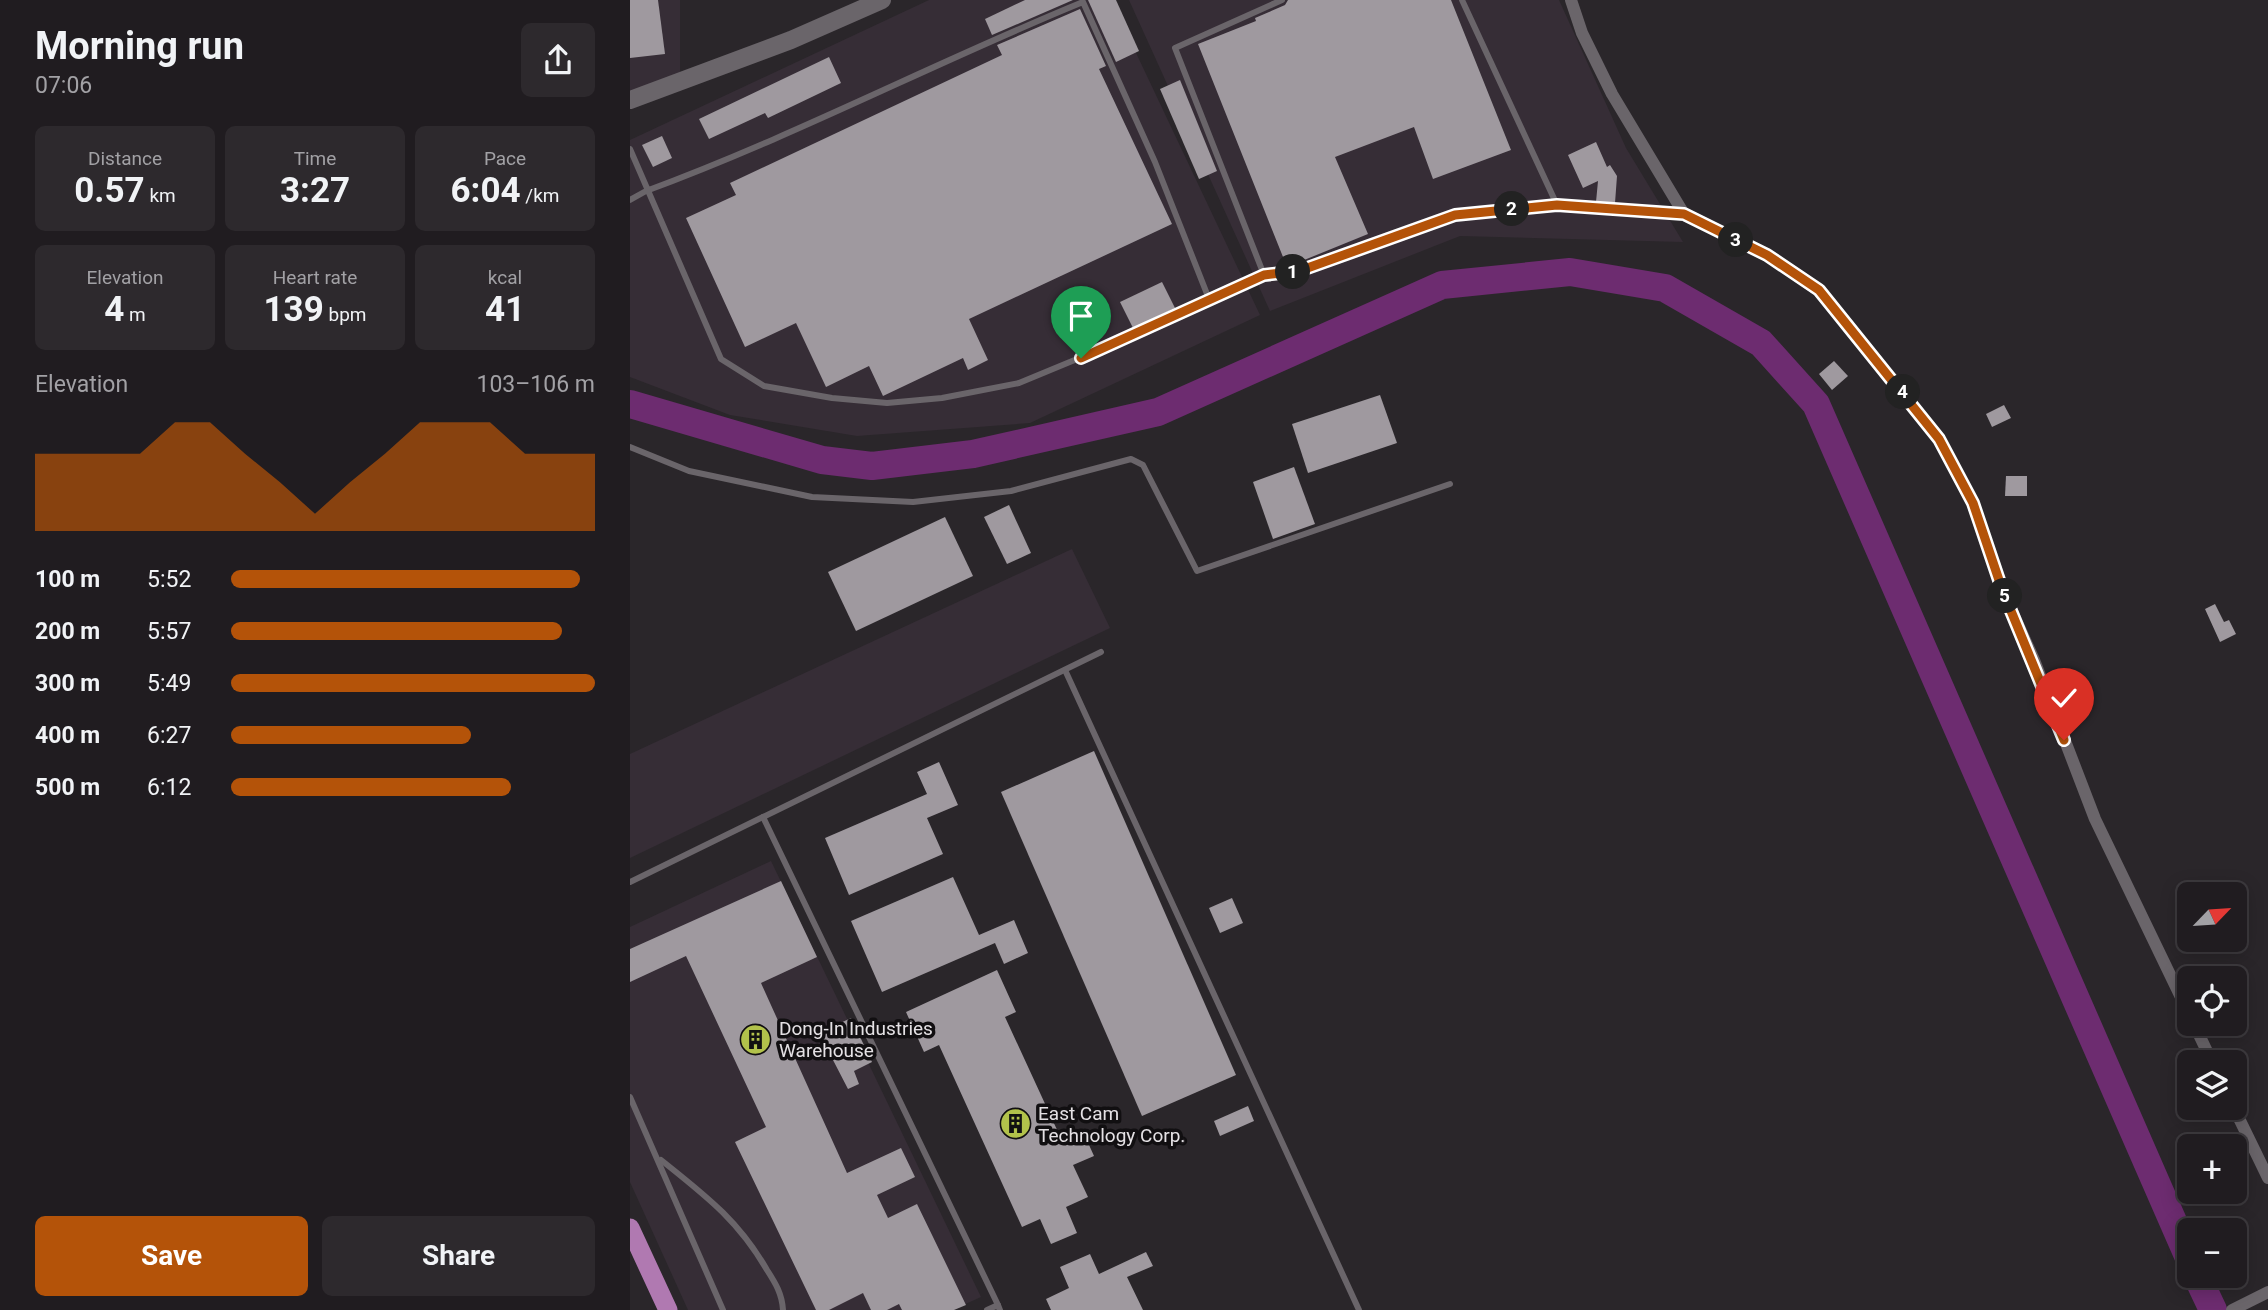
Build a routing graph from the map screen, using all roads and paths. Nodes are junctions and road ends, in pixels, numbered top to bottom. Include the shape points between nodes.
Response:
1 (883, 0) edge
2 (1282, 0) edge
3 (1462, 0) edge
4 (1571, 0) edge
5 (630, 100) edge
6 (630, 149) edge
7 (646, 191) junction
8 (630, 200) edge
9 (1557, 205) junction
10 (1684, 214) junction
11 (1264, 275) junction
12 (1209, 299) junction
13 (630, 447) edge
14 (1450, 484) dead end
15 (1101, 652) dead end
16 (1065, 670) junction
17 (763, 817) junction
18 (630, 882) edge
19 (2177, 989) edge
20 (630, 1097) edge
21 (2240, 1120) edge
22 (660, 1159) junction
23 (2268, 1178) edge
24 (630, 1228) edge
25 (2268, 1292) edge
26 (999, 1308) edge
27 (668, 1310) edge
28 (723, 1310) edge
29 (783, 1310) edge
30 (987, 1310) edge
31 (1359, 1310) edge
32 (2232, 1310) edge

1 - 5 main road
2 - 11 lane via 1175,48
3 - 9 lane
4 - 10 street via 1612,94
6 - 7 lane
7 - 8 lane
7 - 12 lane via 721,359 764,386 887,403 1020,383
7 - 12 lane via 1083,2 1155,162
9 - 10 lane
9 - 11 lane via 1455,215 1299,271
10 - 19 street via 1767,255 1819,290 1939,439 1973,503 2002,589 2095,819
11 - 12 lane
13 - 14 lane via 689,471 812,497 913,502 1010,491 1131,459 1143,465 1197,571
15 - 16 lane
16 - 17 lane
16 - 31 lane
17 - 18 lane
17 - 26 lane
20 - 22 lane
21 - 23 street
22 - 28 lane
22 - 29 lane via 747,1237 782,1295
24 - 27 main road
25 - 32 street
26 - 30 lane

